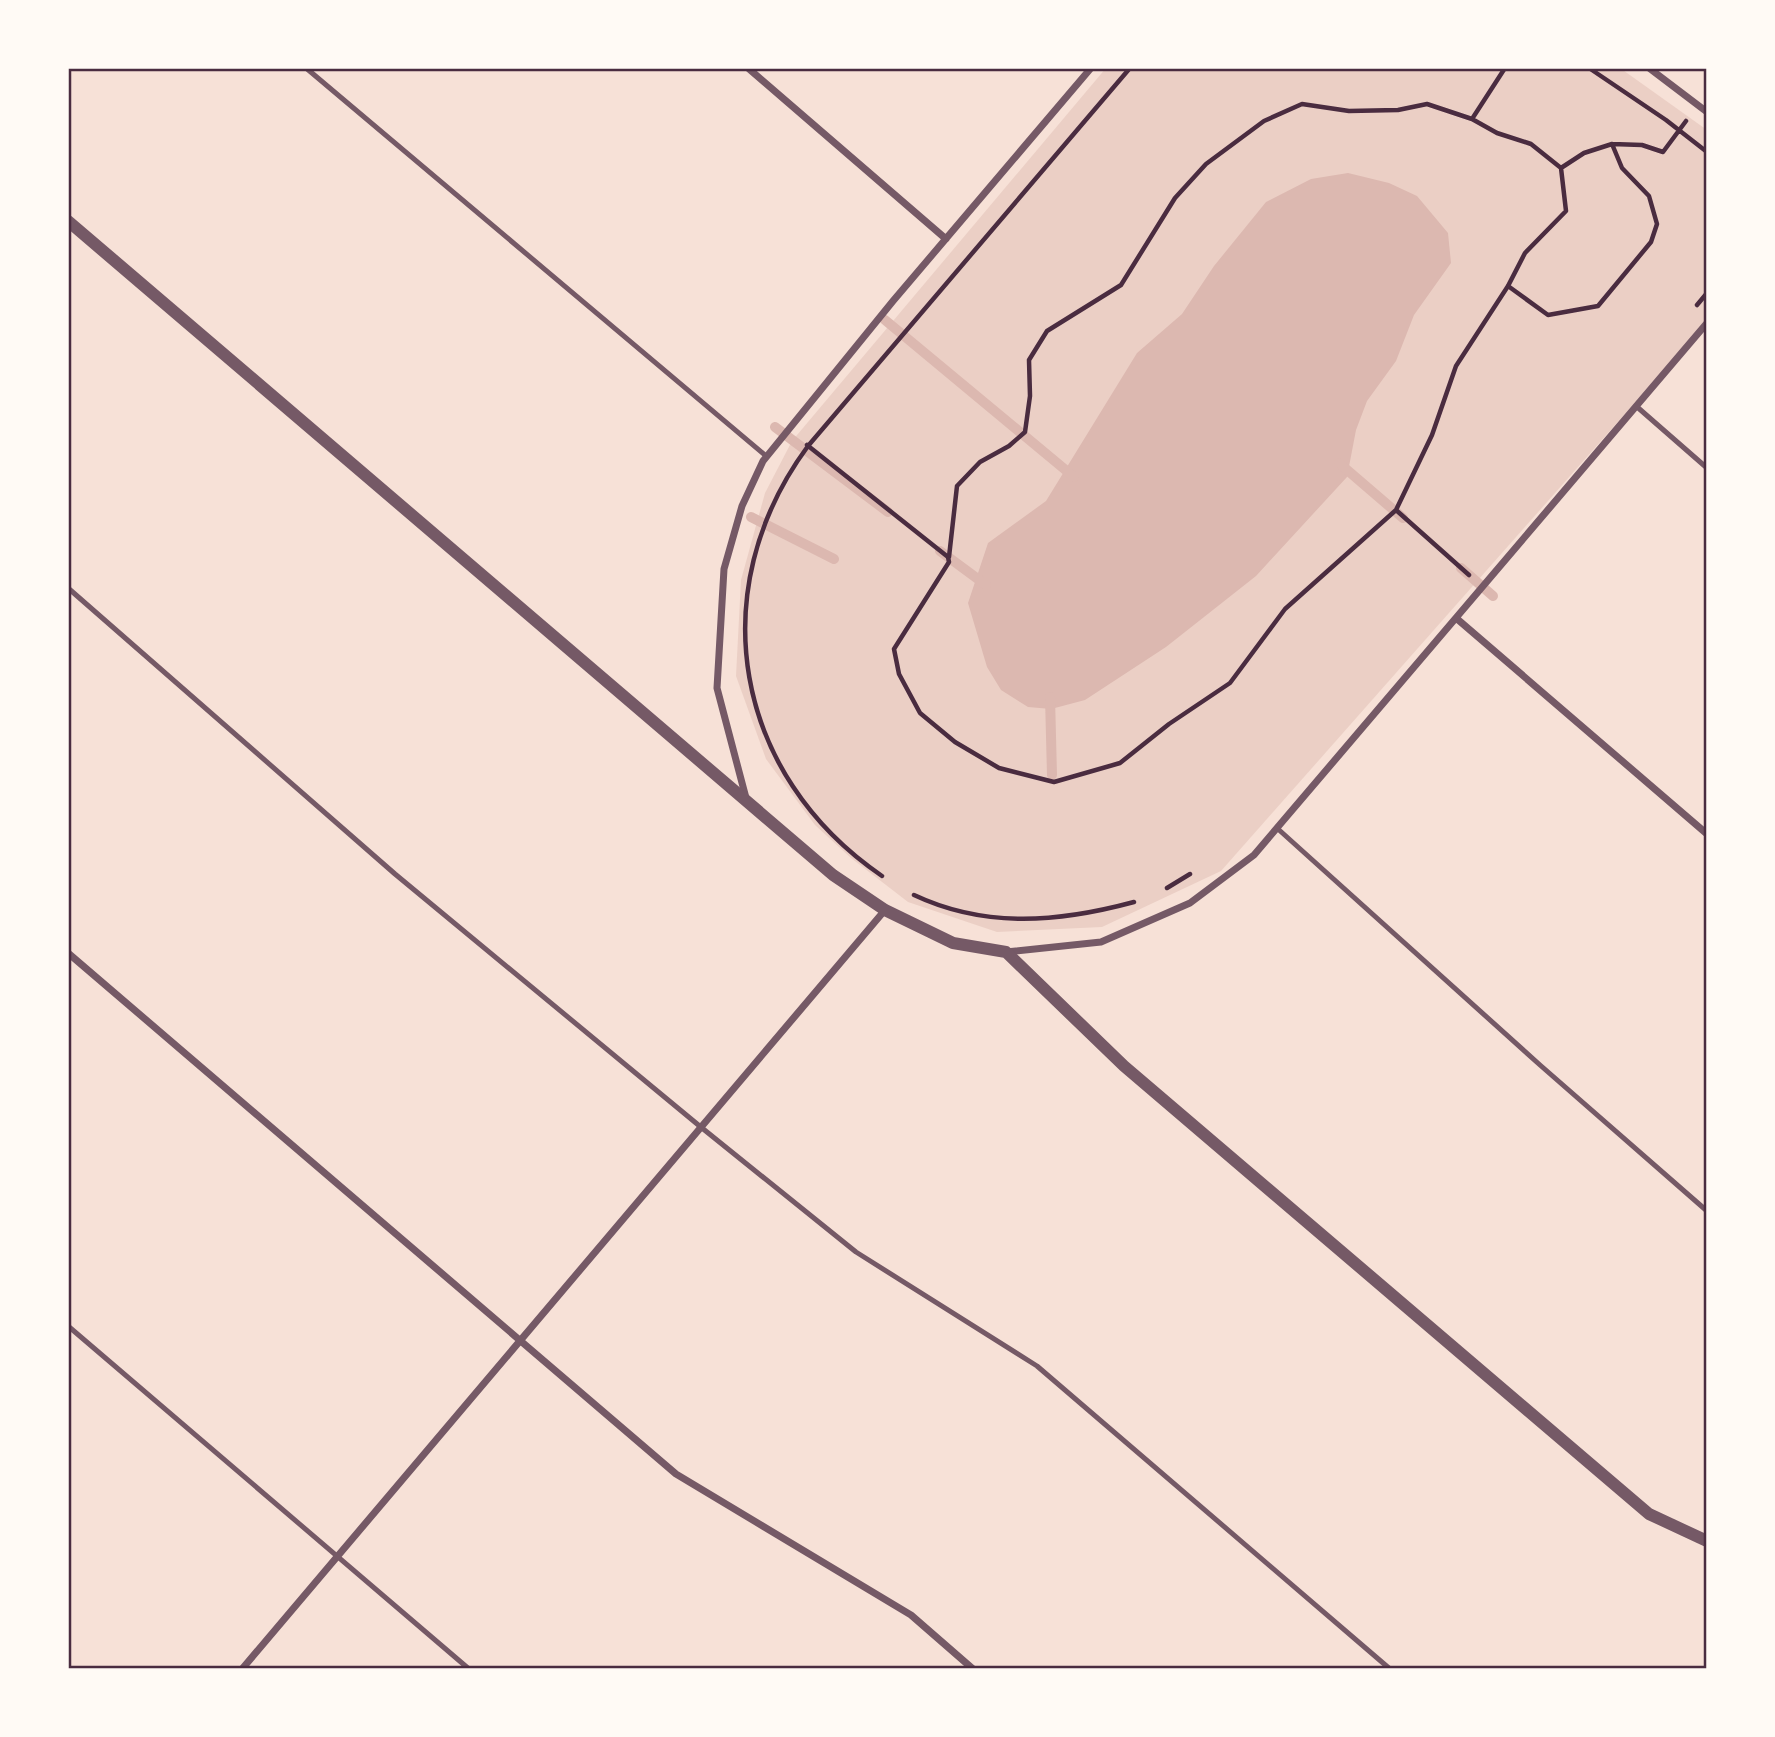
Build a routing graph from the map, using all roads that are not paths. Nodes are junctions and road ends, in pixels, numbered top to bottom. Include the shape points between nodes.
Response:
1 (306, 68) edge
2 (748, 68) edge
3 (1091, 68) edge
4 (1648, 68) edge
5 (1707, 112) edge
6 (68, 221) edge
7 (946, 239) junction
8 (1707, 323) edge
9 (1636, 407) junction
10 (766, 456) junction
11 (1707, 468) edge
12 (68, 588) edge
13 (1456, 618) junction
14 (747, 801) junction
15 (1279, 829) junction
16 (1707, 834) edge
17 (885, 910) junction
18 (1006, 952) junction
19 (68, 954) edge
20 (702, 1128) junction
21 (1707, 1211) edge
22 (68, 1326) edge
23 (521, 1340) junction
24 (1707, 1542) edge
25 (338, 1555) junction
26 (242, 1669) edge
27 (469, 1669) edge
28 (973, 1669) edge
29 (1390, 1669) edge

1 - 10 lane
2 - 7 street
3 - 7 street
4 - 5 street
6 - 14 street
7 - 10 street
8 - 9 street
9 - 11 lane
9 - 13 street
10 - 14 street via 742,506 723,569 718,688
12 - 20 lane via 395,874
13 - 15 street
13 - 16 street
14 - 17 street via 833,875
15 - 18 street via 1231,875 1162,918 1101,942
15 - 21 lane
17 - 18 street via 953,943
17 - 20 street
18 - 24 street via 1124,1066 1649,1514
19 - 23 street
20 - 23 street
20 - 29 lane via 856,1252 1037,1366
22 - 25 lane
23 - 25 street
23 - 28 street via 676,1475 911,1615
25 - 26 street
25 - 27 lane

